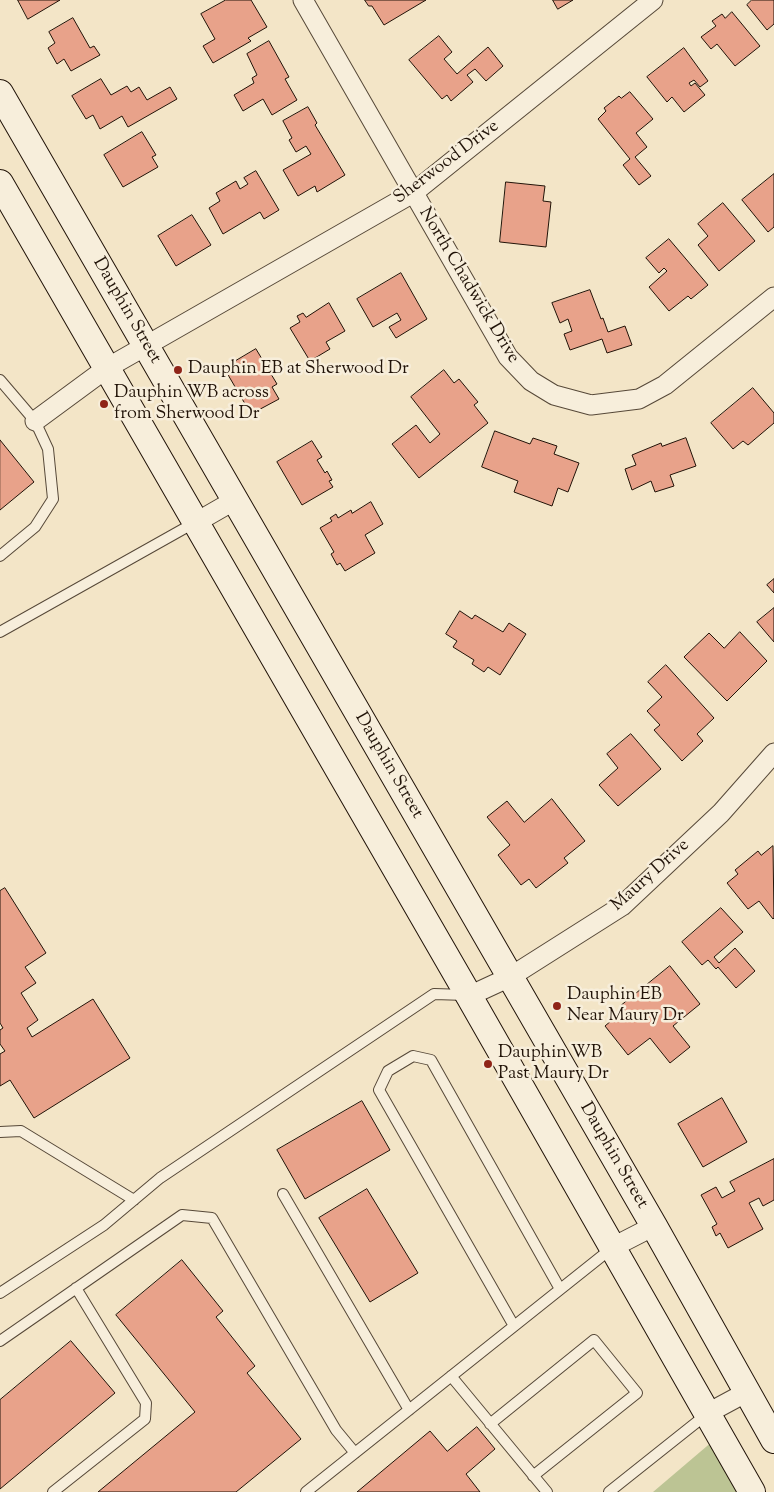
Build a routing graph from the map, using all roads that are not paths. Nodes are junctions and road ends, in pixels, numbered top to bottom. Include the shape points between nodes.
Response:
1 (303, 0) edge
2 (653, 0) edge
3 (0, 93) edge
4 (0, 183) edge
5 (413, 193) junction
6 (774, 297) edge
7 (146, 346) junction
8 (107, 368) junction
9 (0, 380) edge
10 (35, 421) junction
11 (235, 500) junction
12 (195, 523) junction
13 (0, 556) edge
14 (0, 632) edge
15 (774, 753) edge
16 (510, 977) junction
17 (469, 996) junction
18 (0, 1132) edge
19 (283, 1194) dead end
20 (134, 1200) junction
21 (654, 1226) junction
22 (613, 1247) junction
23 (76, 1288) junction
24 (560, 1289) junction
25 (0, 1293) edge
26 (514, 1326) junction
27 (0, 1341) edge
28 (451, 1376) junction
29 (747, 1392) junction
30 (409, 1410) junction
31 (708, 1414) junction
32 (490, 1424) junction
33 (774, 1440) edge
34 (355, 1453) junction
35 (534, 1476) junction
36 (53, 1492) edge
37 (306, 1492) edge
38 (547, 1492) edge
39 (609, 1492) edge
40 (752, 1492) edge

1 - 5 street, North Chadwick Drive
2 - 5 street, Sherwood Drive
3 - 7 main road, Dauphin Street
4 - 8 main road
5 - 6 street, North Chadwick Drive via 508,358 531,381 554,395 591,405 638,400 665,385
5 - 7 street, Sherwood Drive
7 - 8 street, Sherwood Drive
7 - 11 main road, Dauphin Street
8 - 10 street, Sherwood Drive
8 - 12 main road
9 - 10 lane
10 - 13 lane via 48,448 54,499 34,527
11 - 12 street
11 - 16 main road, Dauphin Street
12 - 14 lane
12 - 17 main road
15 - 16 street, Maury Drive via 720,813 622,906
16 - 17 street, Maury Drive
16 - 21 main road, Dauphin Street
17 - 20 lane via 434,994 160,1178
17 - 22 main road
18 - 20 lane via 21,1131
19 - 30 lane
20 - 25 lane via 104,1225
21 - 22 street
21 - 29 main road, Dauphin Street
22 - 24 lane
22 - 31 main road
23 - 27 lane
23 - 34 lane via 182,1215 212,1218 336,1430
23 - 36 lane via 146,1404 145,1419
24 - 26 lane
24 - 26 lane via 431,1060 413,1056 388,1071 379,1090
26 - 28 lane
28 - 30 lane
28 - 32 lane
29 - 31 street
29 - 33 main road, Dauphin Street
30 - 34 lane
31 - 39 lane
31 - 40 main road
32 - 35 lane
32 - 35 lane via 594,1340 637,1393
34 - 37 lane
35 - 38 lane

